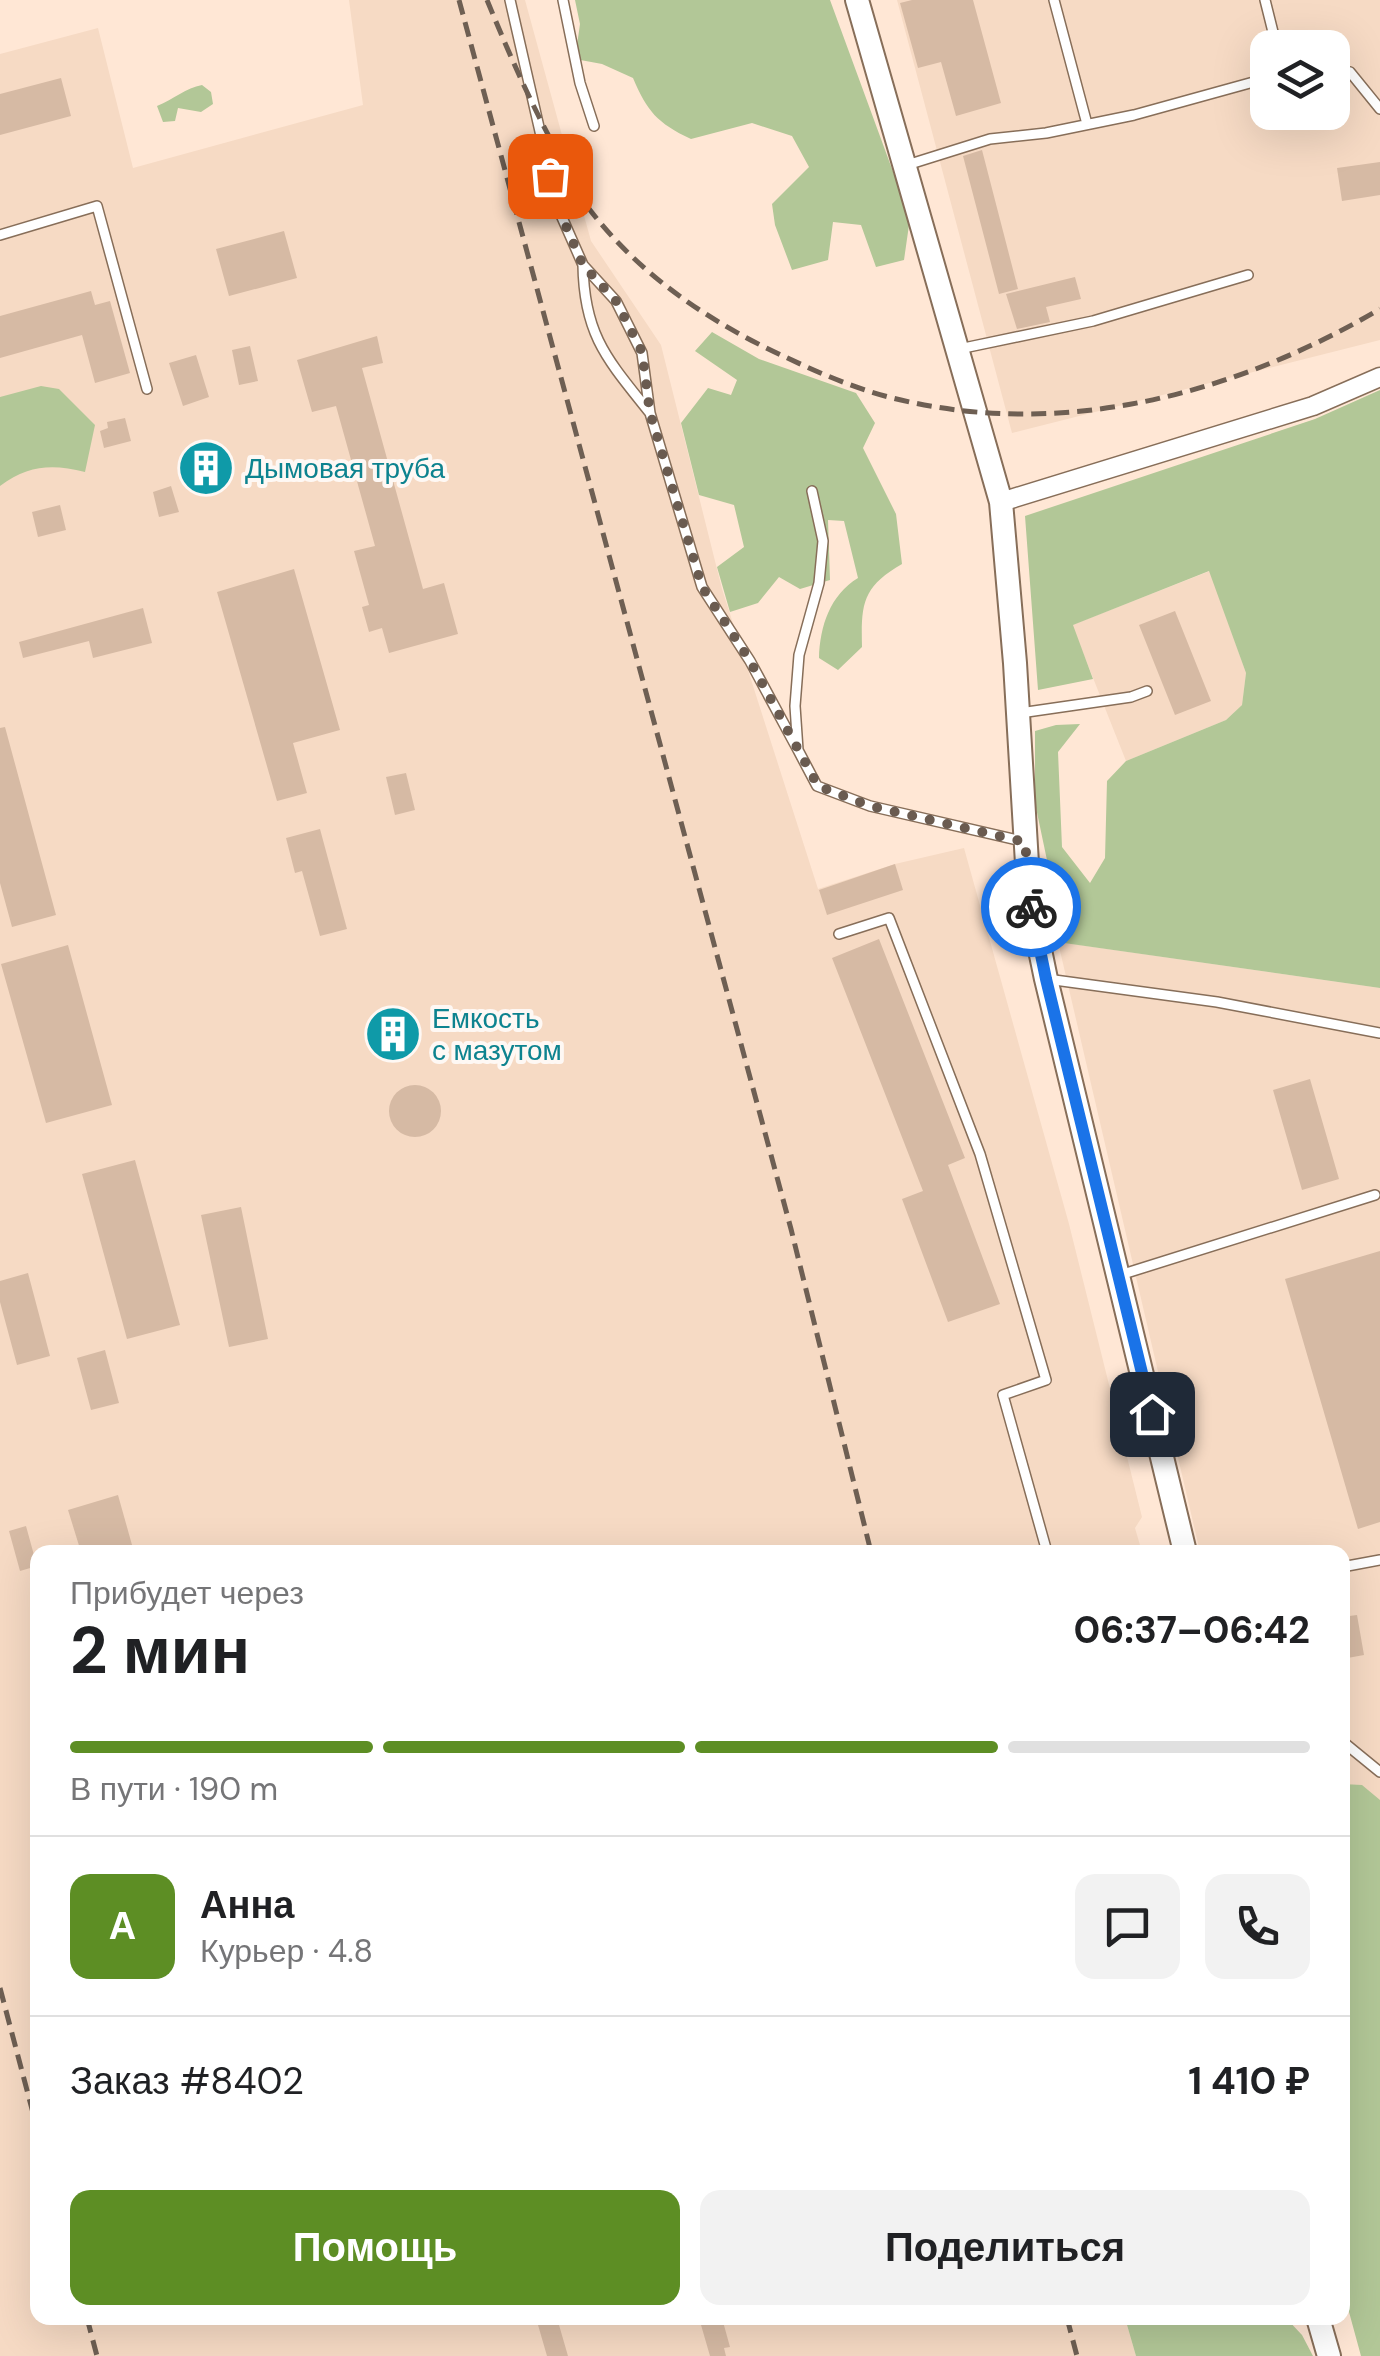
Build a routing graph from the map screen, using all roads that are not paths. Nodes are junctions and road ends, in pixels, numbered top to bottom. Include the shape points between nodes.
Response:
1 (510, 0) edge
2 (564, 0) edge
3 (857, 0) edge
4 (1054, 0) edge
5 (1264, 0) edge
6 (1272, 30) edge
7 (1350, 72) edge
8 (1250, 83) edge
9 (1380, 110) edge
10 (1087, 124) junction
11 (594, 126) dead end
12 (904, 166) junction
13 (0, 235) edge
14 (583, 265) junction
15 (1248, 276) dead end
16 (957, 350) junction
17 (1380, 377) edge
18 (146, 389) dead end
19 (650, 413) junction
20 (812, 491) dead end
21 (1001, 502) junction
22 (1147, 691) dead end
23 (1017, 714) junction
24 (798, 750) junction
25 (1025, 842) junction
26 (839, 934) dead end
27 (1046, 979) junction
28 (1380, 1033) edge
29 (1375, 1195) dead end
30 (1118, 1276) junction
31 (1045, 1545) edge
32 (1183, 1545) edge
33 (1380, 1560) edge
34 (1350, 1565) edge
35 (1350, 1748) edge
36 (1380, 1772) edge
37 (1316, 2325) edge
38 (1329, 2356) edge

1 - 14 lane via 557,206
2 - 11 lane
3 - 12 street
4 - 10 lane
5 - 6 lane
7 - 9 lane
8 - 10 lane
10 - 12 lane via 990,140
12 - 16 street
13 - 18 lane via 97,206
14 - 19 lane via 616,301 642,352
14 - 19 lane via 591,331
15 - 16 lane via 1093,321
16 - 21 street
17 - 21 street via 1313,406
19 - 24 lane via 702,587
20 - 24 lane via 822,542 819,583 799,655
21 - 23 street
22 - 23 lane
23 - 25 street
24 - 25 lane via 818,786 870,806
25 - 27 street
26 - 31 lane via 888,918 980,1154 1046,1380 1003,1394
27 - 28 lane
27 - 30 street
29 - 30 lane
30 - 32 street
33 - 34 lane
35 - 36 lane
37 - 38 street

